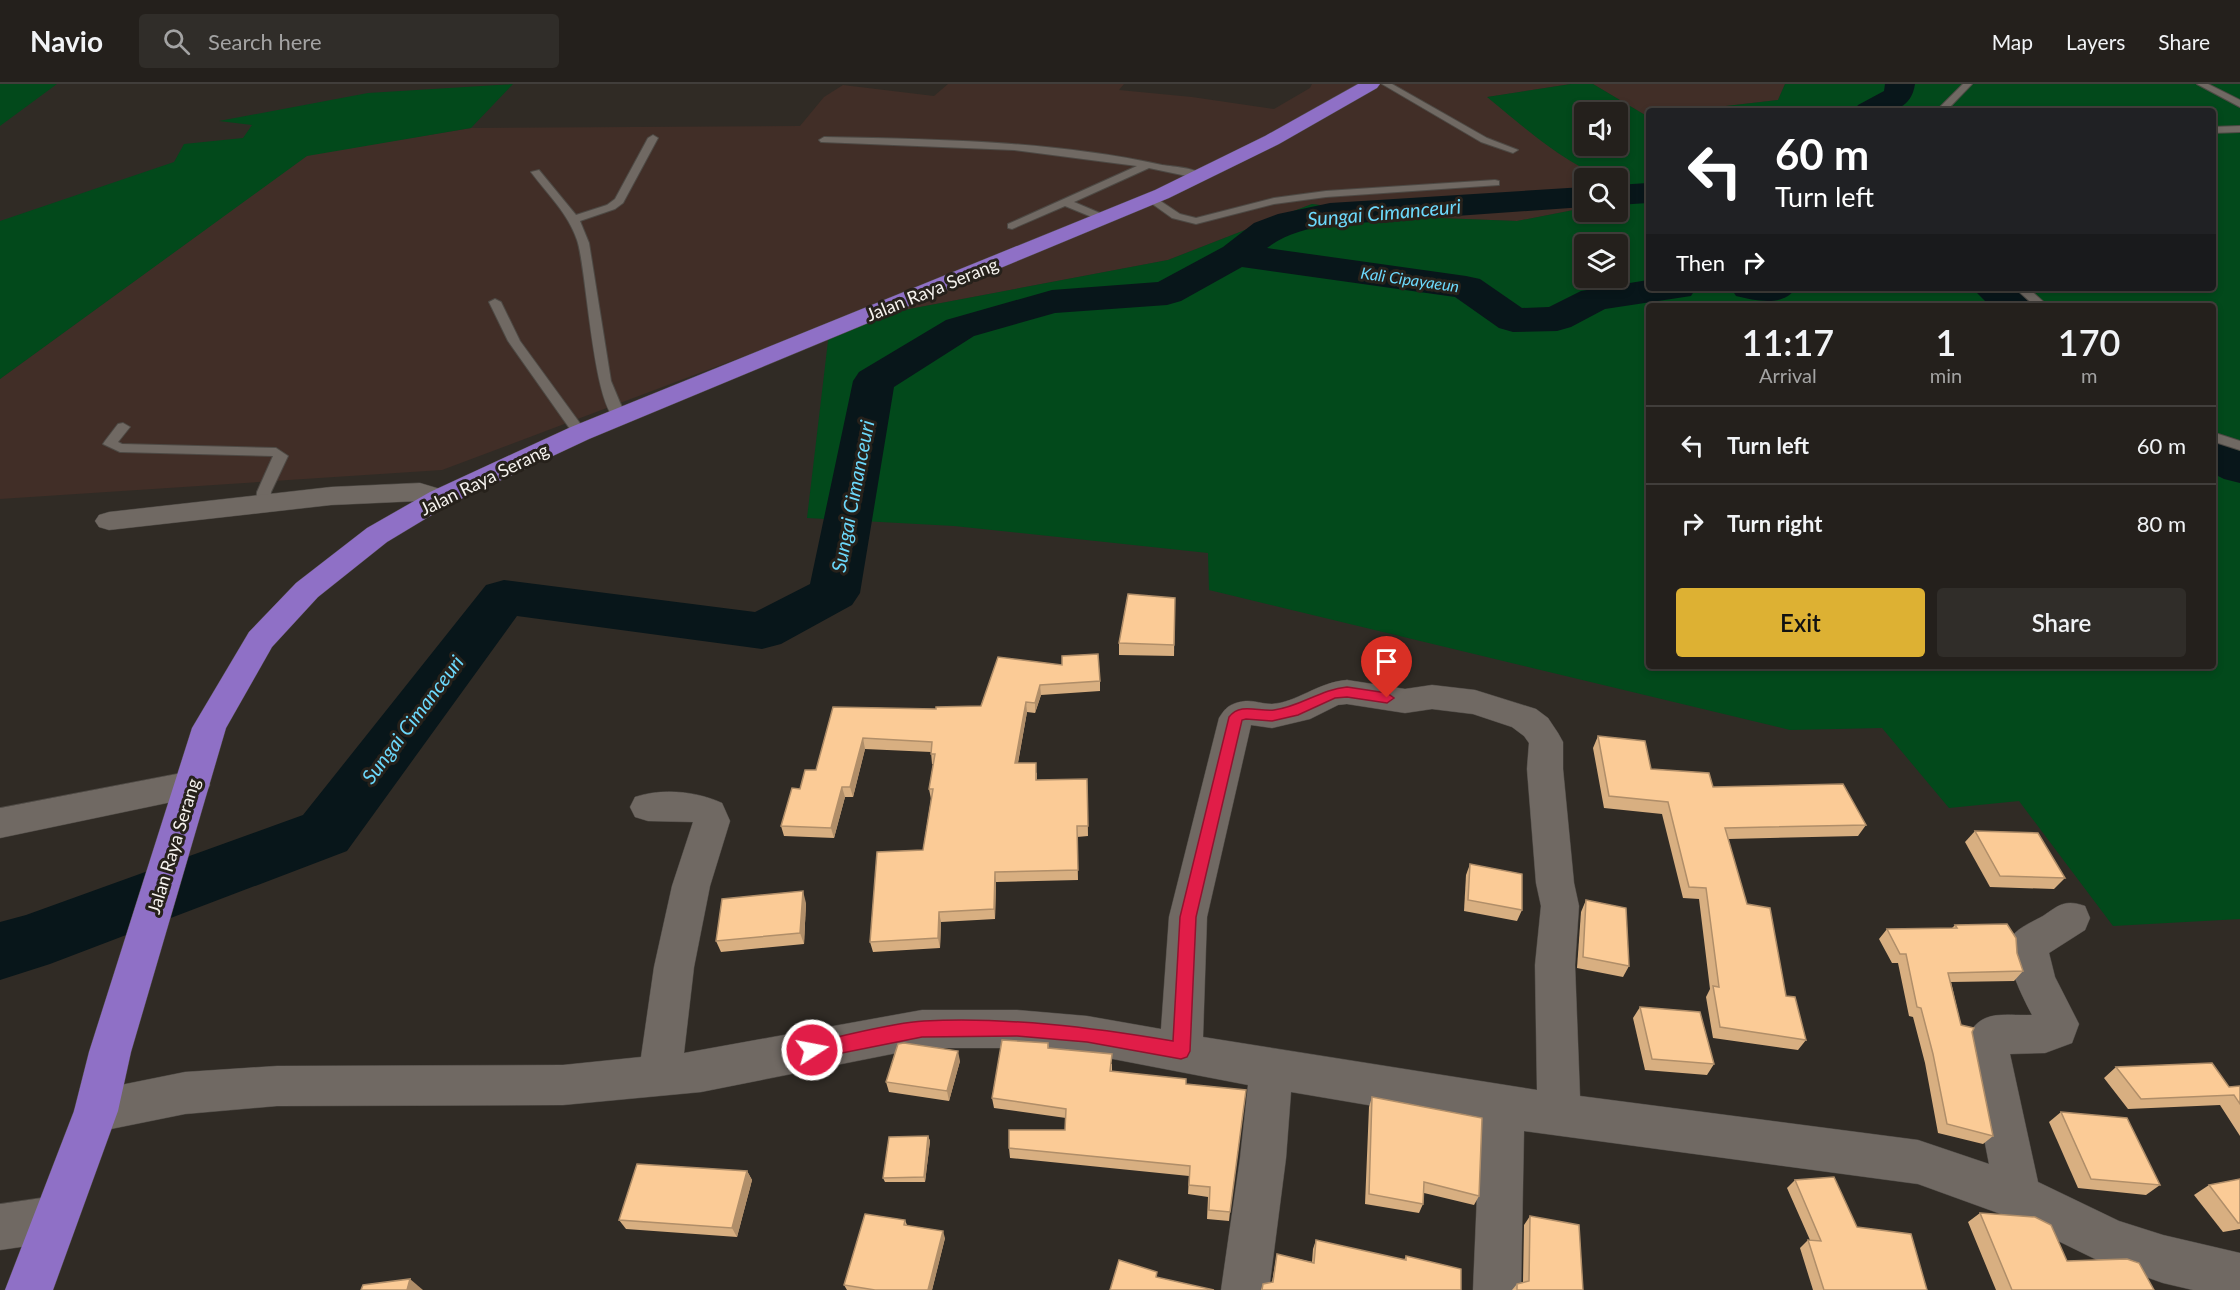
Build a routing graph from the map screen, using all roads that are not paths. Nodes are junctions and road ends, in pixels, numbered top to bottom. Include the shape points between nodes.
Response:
1 (1371, 84) edge
2 (1386, 84) edge
3 (1968, 84) edge
4 (2201, 84) edge
5 (2240, 104) edge
6 (1944, 108) edge
7 (2240, 129) edge
8 (2216, 130) edge
9 (653, 138) dead end
10 (824, 140) dead end
11 (1513, 150) dead end
12 (1150, 163) junction
13 (536, 172) dead end
14 (1201, 176) junction
15 (1495, 183) dead end
16 (1149, 198) junction
17 (1065, 202) junction
18 (1103, 218) junction
19 (574, 219) junction
20 (1011, 226) dead end
21 (2024, 291) edge
22 (495, 302) dead end
23 (2038, 303) edge
24 (619, 417) junction
25 (123, 427) dead end
26 (580, 433) junction
27 (2216, 437) edge
28 (2240, 446) edge
29 (440, 498) junction
30 (262, 504) junction
31 (109, 521) dead end
32 (188, 795) junction
33 (648, 807) dead end
34 (0, 823) edge
35 (2071, 918) dead end
36 (1181, 1051) junction
37 (1271, 1069) junction
38 (660, 1076) junction
39 (1503, 1107) junction
40 (96, 1111) junction
41 (1559, 1114) junction
42 (2018, 1197) junction
43 (55, 1219) junction
44 (0, 1227) edge
45 (2240, 1277) edge
46 (29, 1290) edge
47 (1245, 1290) edge
48 (1497, 1290) edge

1 - 14 highway, Jalan Raya Serang
2 - 11 lane via 1484,140
3 - 6 lane
4 - 5 lane
7 - 8 lane
9 - 19 lane via 619,201
10 - 12 lane via 1016,147
12 - 14 lane
12 - 17 lane
13 - 19 lane
14 - 16 highway, Jalan Raya Serang
15 - 16 lane via 1326,194 1274,201 1196,221 1176,216
16 - 18 highway, Jalan Raya Serang
17 - 18 lane
17 - 20 lane
18 - 24 highway, Jalan Raya Serang
19 - 24 lane via 584,243 605,381
21 - 23 lane
22 - 26 lane via 511,335
24 - 26 highway, Jalan Raya Serang
25 - 30 lane via 110,444 120,448 276,452 281,456
26 - 29 highway, Jalan Raya Serang
27 - 28 lane
29 - 30 street via 420,492
29 - 32 highway, Jalan Raya Serang via 377,535 307,590 260,640 209,728
30 - 31 street
32 - 34 street
32 - 40 highway, Jalan Raya Serang via 110,1052
33 - 38 street via 698,808 709,813 712,821 691,886 674,967
35 - 42 street via 2028,946 2035,979 2058,1024 2057,1030 2045,1034 1991,1035 1986,1041
36 - 37 street
36 - 38 street via 1087,1035 1017,1029 922,1029 701,1072
36 - 41 street via 1188,917 1236,717 1245,713 1272,716 1298,710 1333,693 1347,692 1405,701 1432,697 1475,702 1524,718 1546,742 1545,769 1560,906 1555,965
37 - 39 street
37 - 47 street
38 - 40 street via 563,1085 277,1086 184,1093
39 - 41 street
39 - 48 street
40 - 43 highway, Jalan Raya Serang
41 - 42 street via 1918,1162
42 - 45 street via 2112,1242
43 - 44 street
43 - 46 highway, Jalan Raya Serang

